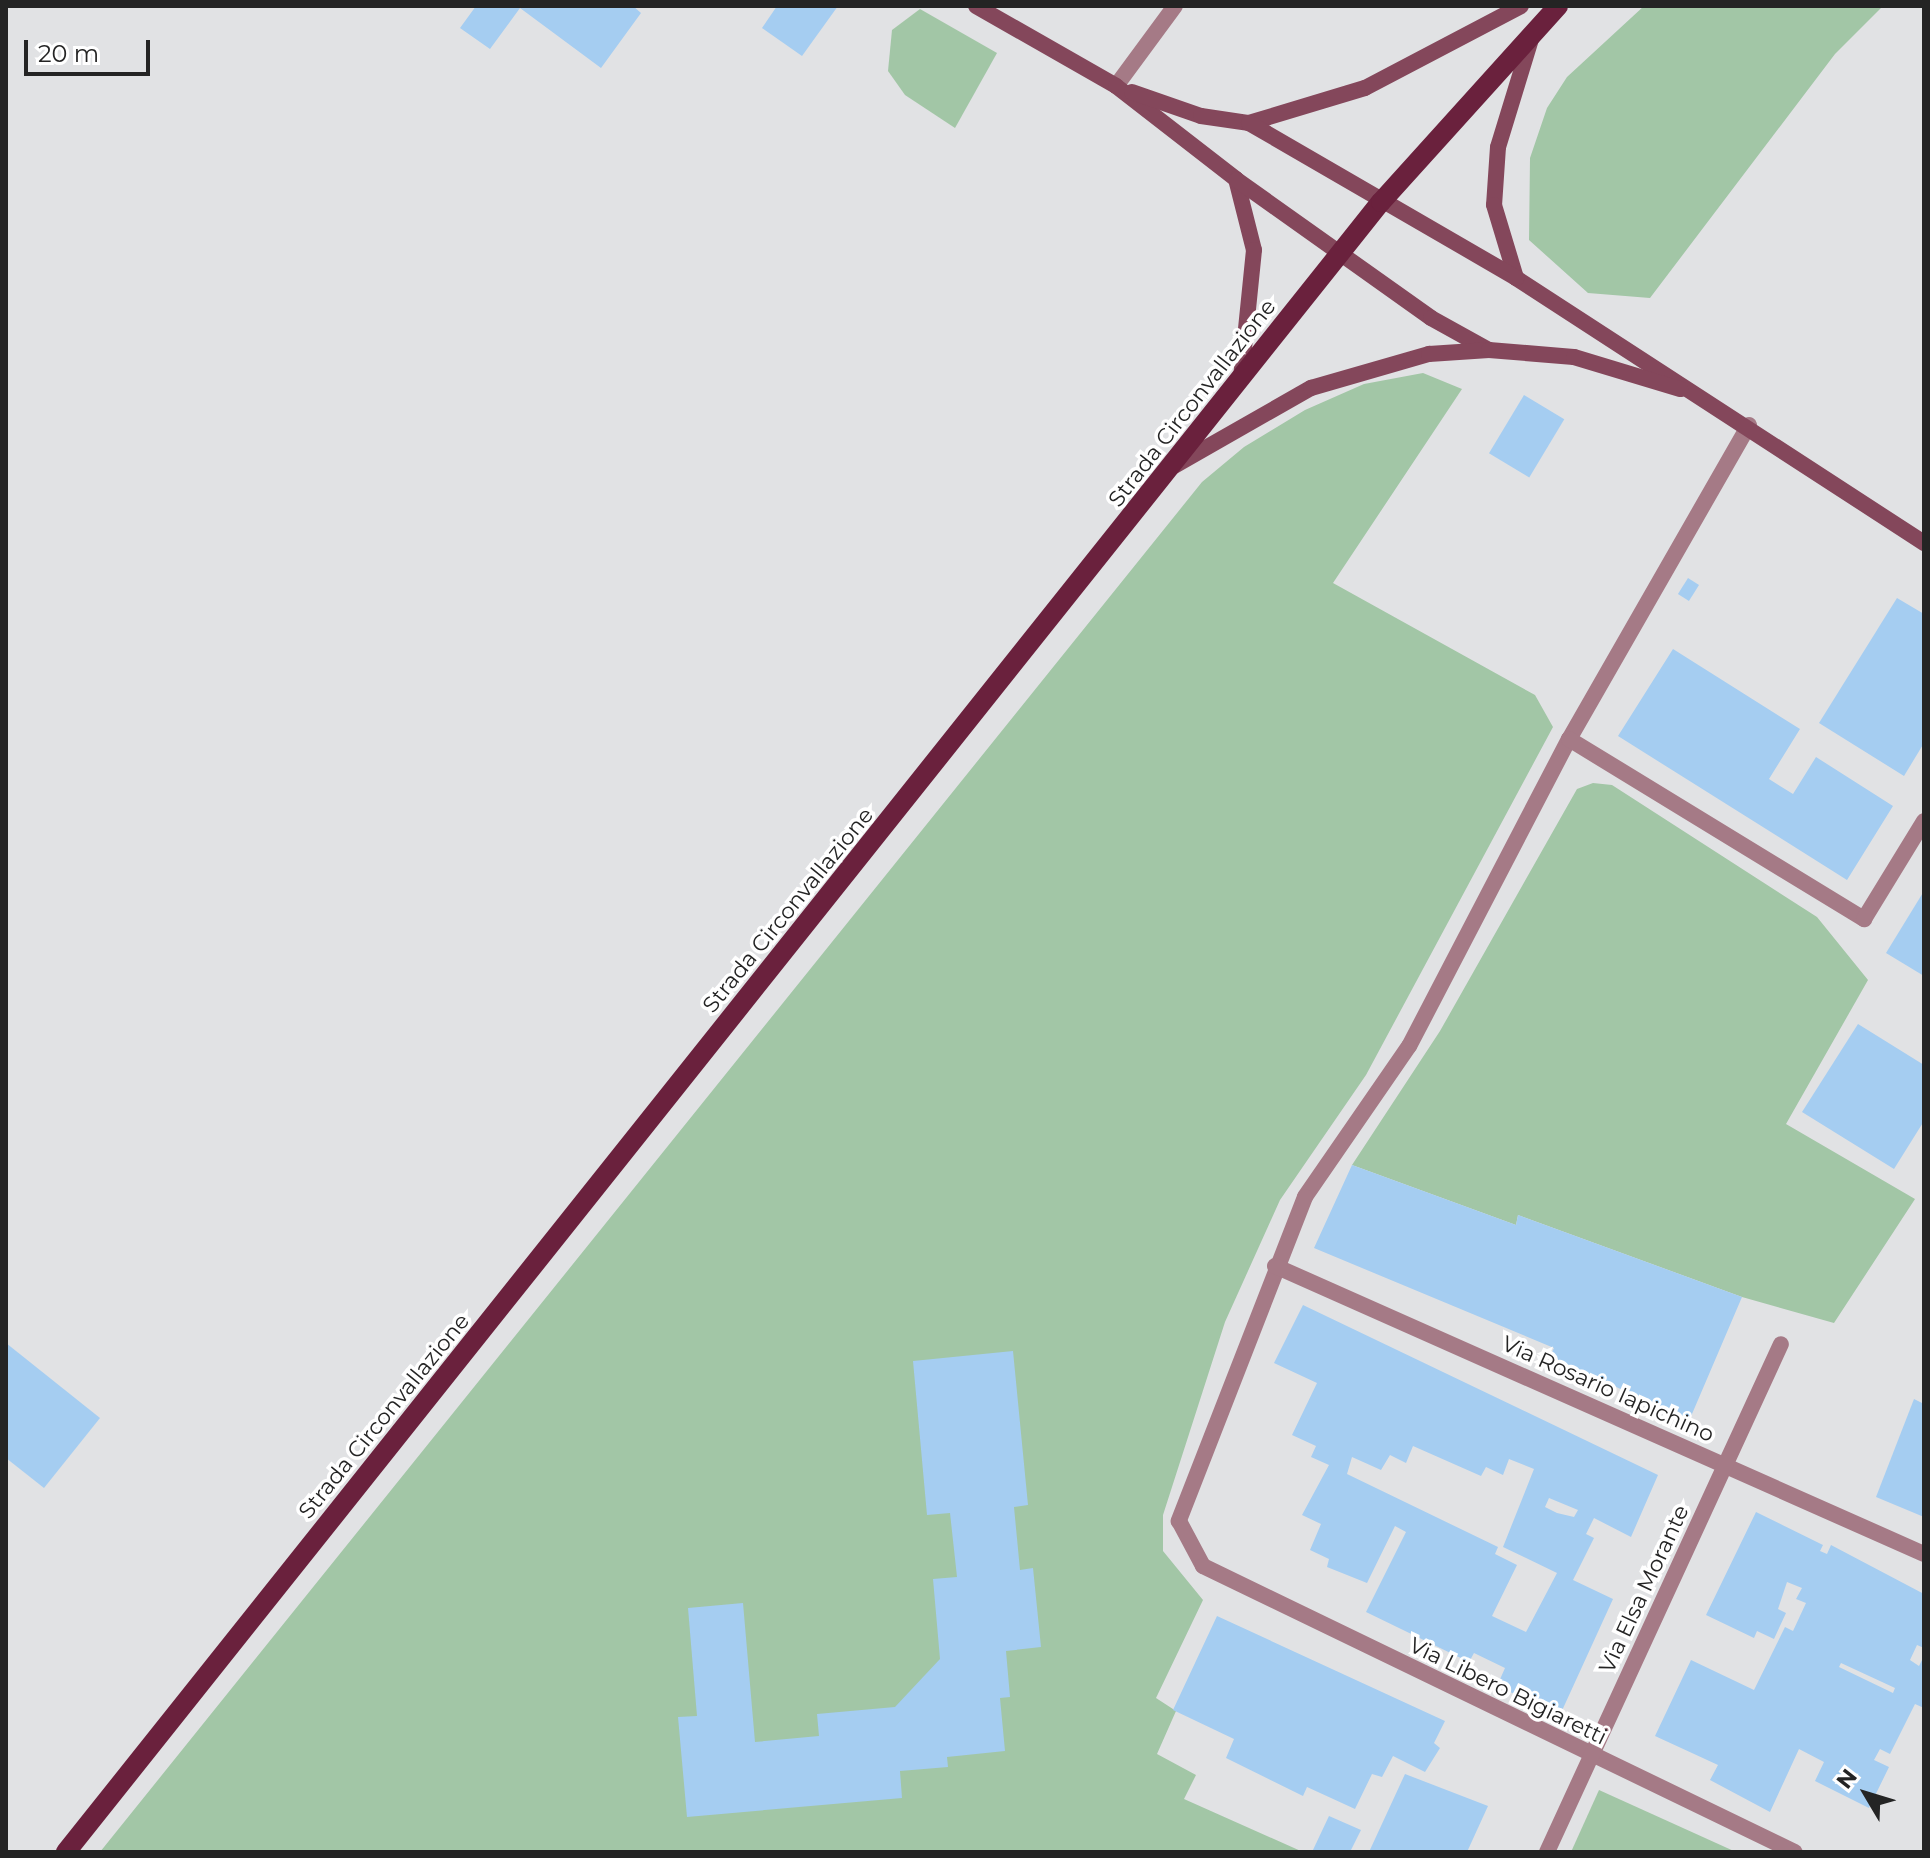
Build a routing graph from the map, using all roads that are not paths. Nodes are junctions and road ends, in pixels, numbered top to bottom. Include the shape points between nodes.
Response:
1 (976, 6) edge
2 (1175, 6) edge
3 (1521, 6) edge
4 (1558, 6) edge
5 (1534, 30) junction
6 (1116, 86) junction
7 (1249, 123) junction
8 (1236, 179) junction
9 (1381, 202) junction
10 (1342, 252) junction
11 (1516, 278) junction
12 (1489, 350) junction
13 (1240, 383) junction
14 (1701, 396) junction
15 (1749, 425) junction
16 (1174, 466) junction
17 (1924, 543) edge
18 (1569, 739) junction
19 (1924, 821) edge
20 (1275, 1266) junction
21 (1781, 1344) dead end
22 (1725, 1465) junction
23 (1924, 1554) edge
24 (1591, 1757) junction
25 (66, 1852) edge
26 (1547, 1852) edge
27 (1795, 1852) edge

1 - 6 street
2 - 6 street
3 - 7 street via 1365,88
4 - 5 main road, Strada Circonvallazione
5 - 9 main road, Strada Circonvallazione
5 - 11 street via 1498,147 1495,191 1504,250
6 - 7 street via 1201,116
6 - 8 street
7 - 9 street
8 - 10 street
8 - 13 street via 1254,250
9 - 10 main road, Strada Circonvallazione
9 - 11 street
10 - 12 street via 1431,318
10 - 13 main road, Strada Circonvallazione
11 - 14 street
12 - 14 street via 1574,357
12 - 16 street via 1381,364 1311,388
13 - 16 main road, Strada Circonvallazione
14 - 15 street
15 - 17 street
15 - 18 street
16 - 25 main road, Strada Circonvallazione
18 - 19 street via 1864,919
18 - 20 street via 1409,1046 1305,1197
20 - 22 street, Via Rosario Iapichino
20 - 24 street, Via Libero Bigiaretti via 1179,1521 1203,1566
21 - 22 street, Via Elsa Morante
22 - 23 street, Via Rosario Iapichino
22 - 24 street, Via Elsa Morante
24 - 26 street, Via Elsa Morante
24 - 27 street, Via Libero Bigiaretti

